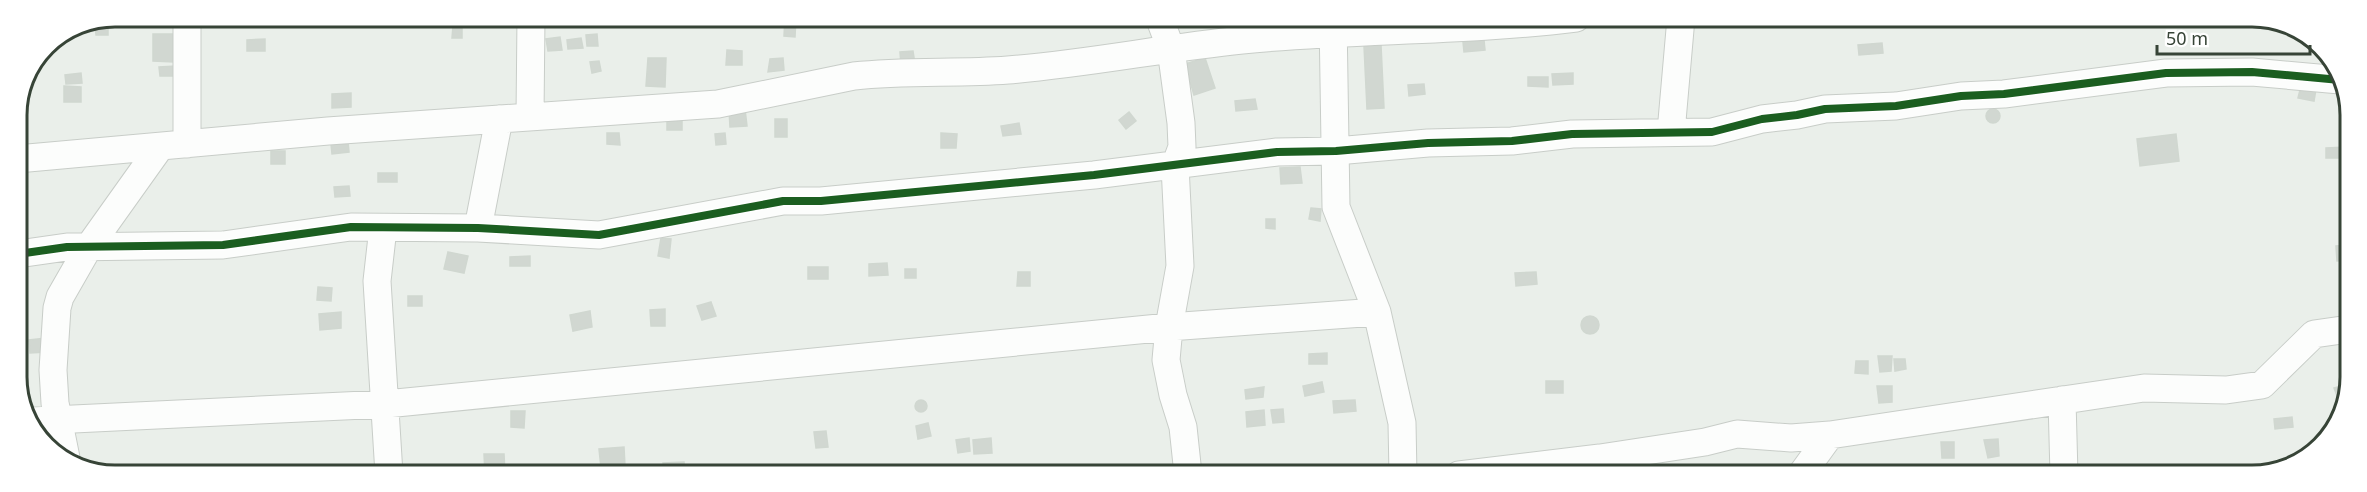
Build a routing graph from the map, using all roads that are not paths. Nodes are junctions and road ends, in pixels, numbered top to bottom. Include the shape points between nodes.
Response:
1 (187, 27) edge
2 (531, 27) edge
3 (1163, 27) edge
4 (1322, 27) edge
5 (1334, 27) edge
6 (1680, 27) edge
7 (1171, 49) junction
8 (2332, 79) edge
9 (530, 116) junction
10 (499, 119) junction
11 (1671, 132) junction
12 (187, 144) junction
13 (160, 147) junction
14 (1336, 151) junction
15 (27, 158) edge
16 (1175, 166) junction
17 (383, 228) junction
18 (478, 228) junction
19 (88, 248) junction
20 (27, 252) edge
21 (1377, 312) junction
22 (1169, 327) junction
23 (2340, 330) edge
24 (2062, 400) junction
25 (386, 404) junction
26 (59, 420) junction
27 (39, 421) edge
28 (1830, 435) junction
29 (64, 449) edge
30 (389, 465) edge
31 (1187, 465) edge
32 (1402, 465) edge
33 (1542, 465) edge
34 (1808, 465) edge
35 (2064, 465) edge

1 - 12 street
2 - 9 street
3 - 7 street
4 - 7 street
5 - 14 street
6 - 11 street
7 - 9 street via 1005,70 877,73 718,105
7 - 16 street via 1182,147
8 - 11 street via 2252,72 2166,73 1896,106 1825,109 1712,132
9 - 10 street
10 - 12 street
10 - 18 street
11 - 14 street via 1428,142
12 - 13 street
13 - 15 street
13 - 19 street
14 - 16 street via 1239,155
14 - 21 street via 1336,207
16 - 18 street via 820,201 783,201 599,235
16 - 22 street via 1180,266
17 - 18 street
17 - 19 street via 351,227 223,245
17 - 25 street via 377,280
19 - 20 street
19 - 26 street via 57,308 53,370
21 - 22 street
21 - 32 street via 1402,423
22 - 25 street
22 - 31 street via 1166,360 1183,428
23 - 24 street via 2314,334 2262,385 2226,390 2144,388
24 - 28 street
24 - 35 street
25 - 26 street
25 - 30 street
26 - 27 street
26 - 29 street
28 - 33 street via 1791,438 1737,434
28 - 34 street

